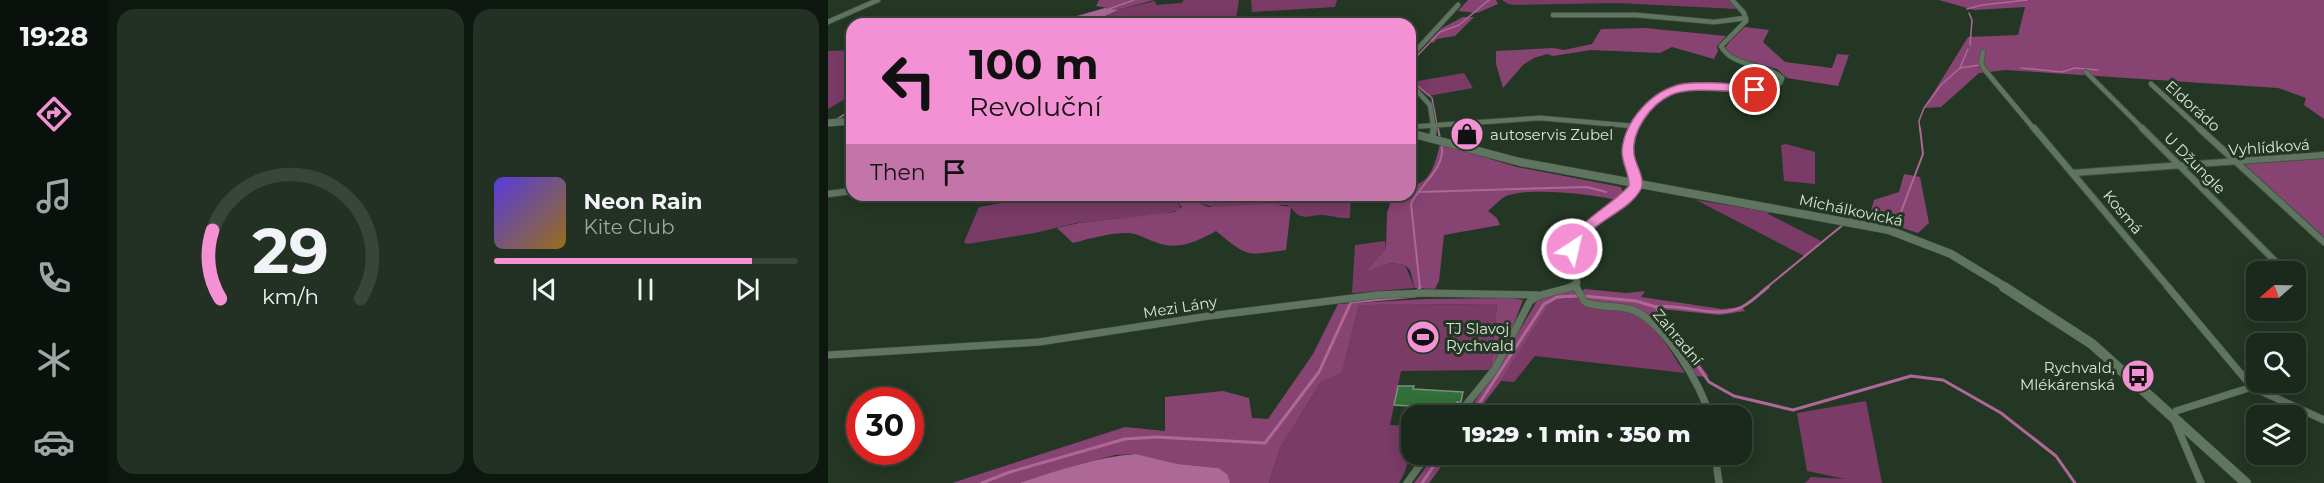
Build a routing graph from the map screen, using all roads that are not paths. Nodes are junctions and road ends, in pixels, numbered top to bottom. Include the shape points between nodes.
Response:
1 (878, 0) edge
2 (1732, 0) edge
3 (1458, 6) dead end
4 (1553, 15) dead end
5 (1746, 18) junction
6 (828, 22) edge
7 (1416, 51) edge
8 (1983, 52) dead end
9 (2086, 72) dead end
10 (2151, 84) dead end
11 (1416, 89) edge
12 (846, 122) edge
13 (828, 123) edge
14 (1433, 126) junction
15 (1633, 126) junction
16 (1416, 127) edge
17 (1416, 134) edge
18 (1432, 138) junction
19 (2324, 155) edge
20 (2236, 162) junction
21 (2180, 166) junction
22 (2072, 173) junction
23 (1636, 183) junction
24 (846, 192) edge
25 (828, 194) edge
26 (2324, 242) edge
27 (2275, 261) edge
28 (1578, 291) junction
29 (1537, 295) junction
30 (828, 355) edge
31 (2246, 380) edge
32 (2246, 389) edge
33 (2265, 393) edge
34 (1467, 405) edge
35 (1707, 405) edge
36 (2173, 417) junction
37 (2324, 420) edge
38 (1420, 465) edge
39 (1717, 465) edge
40 (1407, 483) edge
41 (1719, 483) edge
42 (2201, 483) edge
43 (2246, 483) edge

1 - 6 street
2 - 5 street
3 - 7 street
4 - 5 street via 1636,15 1714,22
5 - 15 street via 1721,49 1735,59 1777,72 1782,78 1780,83 1767,90 1700,86 1674,90 1651,105
8 - 22 street, Kosmá via 1983,69
9 - 21 street, U Džungle
10 - 20 street, Eldorádo
11 - 14 street via 1426,98
12 - 13 street
14 - 15 street via 1540,118
14 - 16 street
14 - 18 street
15 - 23 street via 1627,153
17 - 18 street, Michálkovická
18 - 23 street, Michálkovická via 1520,162
19 - 20 street, Vyhlídková
20 - 21 street, Vyhlídková
20 - 26 street, Eldorádo
21 - 22 street, Vyhlídková
21 - 27 street, U Džungle
22 - 31 street, Kosmá
23 - 28 street via 1622,202 1578,236 1572,249
23 - 36 street, Michálkovická via 1888,230 1929,244 1971,265 2069,327
24 - 25 street
28 - 29 street, Mezi Lány
28 - 35 street, Zahradní via 1592,305 1634,310 1653,323 1695,379
29 - 30 street, Mezi Lány via 1377,295 1039,342
29 - 34 street via 1530,301 1495,369
32 - 36 street via 2176,411
33 - 37 street, Kosmá
36 - 42 street
36 - 43 street, Michálkovická
38 - 40 street
39 - 41 street

